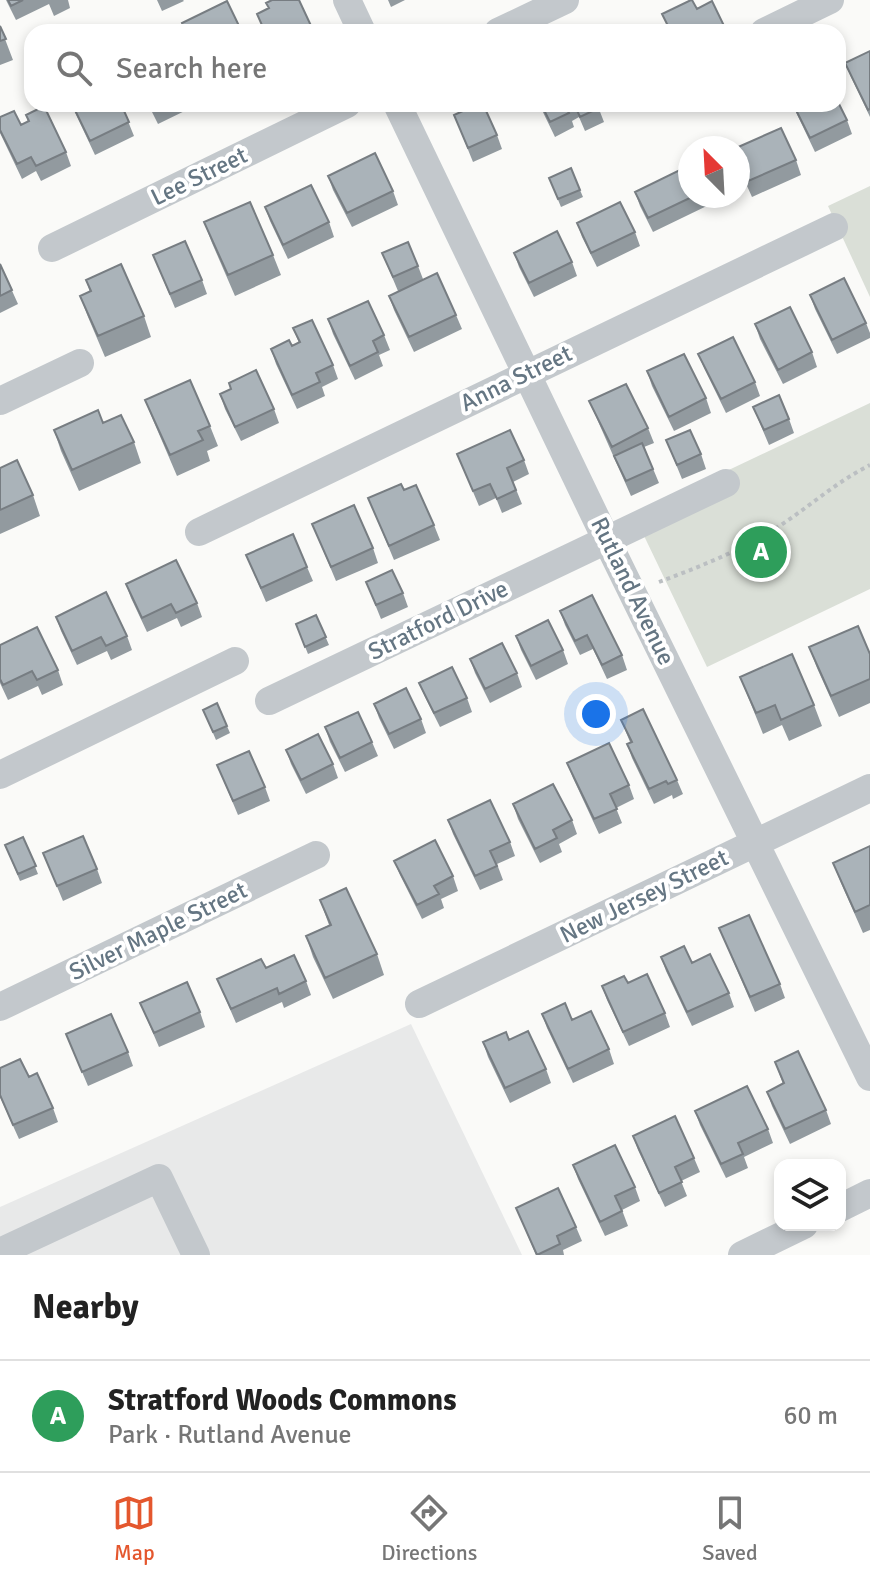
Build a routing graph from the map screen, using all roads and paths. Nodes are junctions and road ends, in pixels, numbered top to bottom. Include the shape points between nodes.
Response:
1 (347, 0) edge
2 (565, 0) edge
3 (830, 0) edge
4 (358, 24) edge
5 (515, 24) edge
6 (780, 24) edge
7 (331, 112) edge
8 (401, 112) edge
9 (834, 227) dead end
10 (52, 248) dead end
11 (80, 363) dead end
12 (528, 372) junction
13 (0, 401) edge
14 (870, 465) edge
15 (726, 483) dead end
16 (199, 532) dead end
17 (606, 539) junction
18 (659, 582) dead end
19 (235, 661) dead end
20 (269, 701) dead end
21 (0, 775) edge
22 (870, 788) edge
23 (756, 842) junction
24 (316, 855) dead end
25 (419, 1004) dead end
26 (0, 1007) edge
27 (870, 1077) edge
28 (870, 1193) edge
29 (846, 1205) edge
30 (792, 1231) edge
31 (0, 1252) edge
32 (196, 1255) edge
33 (742, 1255) edge

1 - 4 street
2 - 5 street
3 - 6 street
7 - 10 street, Lee Street
8 - 12 street, Rutland Avenue
9 - 12 street, Anna Street
11 - 13 street
12 - 16 street, Anna Street
12 - 17 street, Rutland Avenue
14 - 18 path via 775,529
15 - 17 street, Stratford Drive
17 - 20 street, Stratford Drive
17 - 23 street, Rutland Avenue
19 - 21 street
22 - 23 street, New Jersey Street
23 - 25 street, New Jersey Street
23 - 27 street, Rutland Avenue
24 - 26 street, Silver Maple Street
28 - 29 street
30 - 33 street
31 - 32 street via 159,1178

